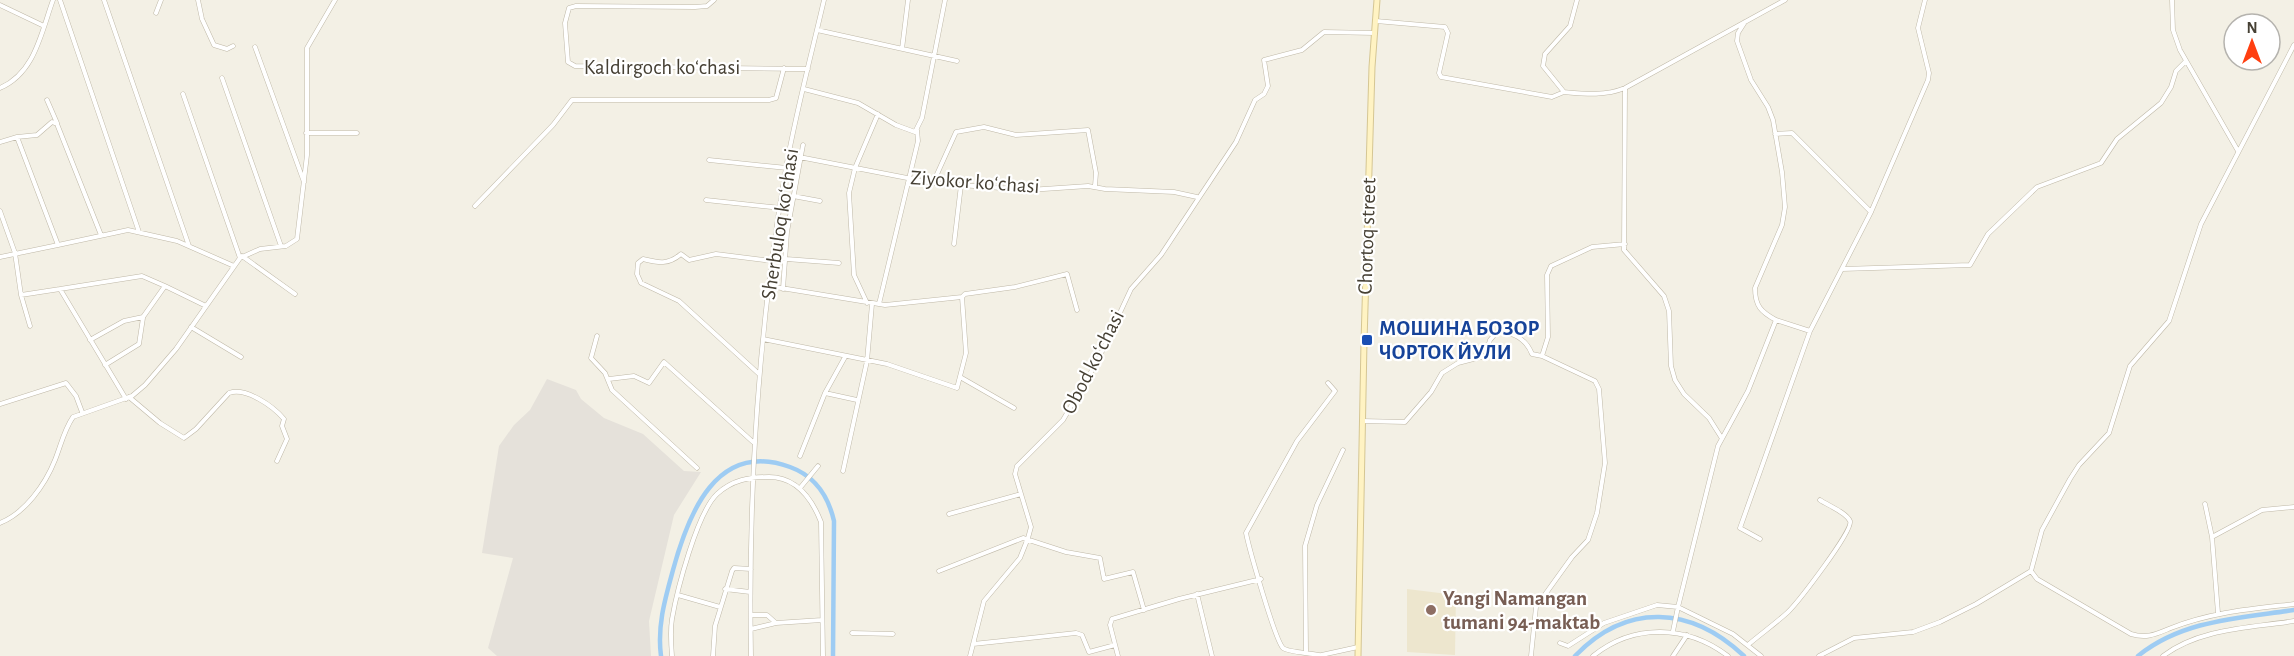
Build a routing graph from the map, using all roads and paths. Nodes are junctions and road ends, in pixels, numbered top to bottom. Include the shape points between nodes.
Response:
1 (52, 0) edge
2 (60, 0) edge
3 (104, 0) edge
4 (161, 0) edge
5 (198, 0) edge
6 (335, 0) edge
7 (714, 0) edge
8 (824, 0) edge
9 (908, 0) edge
10 (945, 0) edge
11 (1377, 0) edge
12 (1577, 0) edge
13 (1785, 0) edge
14 (1925, 0) edge
15 (2172, 0) edge
16 (0, 5) edge
17 (156, 13) dead end
18 (1746, 20) junction
19 (1376, 21) junction
20 (44, 26) junction
21 (817, 30) junction
22 (1375, 33) junction
23 (2294, 45) edge
24 (233, 46) dead end
25 (255, 47) dead end
26 (902, 49) junction
27 (934, 57) junction
28 (957, 61) dead end
29 (2186, 61) junction
30 (784, 68) junction
31 (808, 69) junction
32 (222, 78) dead end
33 (0, 88) edge
34 (1625, 88) junction
35 (804, 89) junction
36 (1564, 93) junction
37 (183, 94) dead end
38 (47, 100) dead end
39 (878, 114) junction
40 (57, 124) junction
41 (917, 130) junction
42 (306, 133) junction
43 (357, 133) dead end
44 (1775, 134) junction
45 (16, 137) junction
46 (0, 142) edge
47 (803, 145) dead end
48 (2238, 151) junction
49 (789, 155) junction
50 (801, 158) junction
51 (709, 160) dead end
52 (786, 168) junction
53 (855, 168) junction
54 (908, 178) junction
55 (304, 183) junction
56 (933, 183) junction
57 (961, 185) junction
58 (1095, 186) junction
59 (793, 196) junction
60 (1197, 197) junction
61 (706, 200) dead end
62 (820, 201) dead end
63 (475, 206) dead end
64 (781, 208) junction
65 (0, 211) edge
66 (1871, 212) junction
67 (139, 232) junction
68 (101, 235) junction
69 (954, 244) dead end
70 (1624, 244) junction
71 (58, 245) junction
72 (189, 246) junction
73 (281, 246) junction
74 (15, 253) junction
75 (0, 257) edge
76 (241, 257) junction
77 (786, 259) junction
78 (772, 260) junction
79 (839, 263) dead end
80 (234, 266) junction
81 (1842, 269) junction
82 (165, 286) junction
83 (770, 286) junction
84 (60, 289) junction
85 (783, 289) junction
86 (295, 294) dead end
87 (21, 296) junction
88 (962, 297) junction
89 (870, 304) junction
90 (879, 304) junction
91 (206, 306) junction
92 (1077, 310) dead end
93 (143, 317) junction
94 (1776, 320) junction
95 (30, 326) dead end
96 (191, 327) junction
97 (1810, 332) junction
98 (597, 336) dead end
99 (763, 339) junction
100 (90, 340) junction
101 (1542, 356) junction
102 (242, 357) dead end
103 (845, 357) junction
104 (867, 361) junction
105 (105, 365) junction
106 (759, 374) junction
107 (960, 376) junction
108 (609, 380) junction
109 (1329, 383) dead end
110 (825, 393) junction
111 (128, 398) junction
112 (857, 400) junction
113 (0, 404) edge
114 (1014, 408) dead end
115 (82, 412) junction
116 (1362, 421) junction
117 (1722, 437) junction
118 (753, 443) junction
119 (1343, 450) dead end
120 (800, 456) dead end
121 (277, 461) dead end
122 (816, 467) dead end
123 (697, 468) dead end
124 (843, 471) dead end
125 (752, 478) junction
126 (800, 486) junction
127 (1021, 494) junction
128 (1820, 500) dead end
129 (2205, 504) dead end
130 (2294, 507) edge
131 (949, 514) dead end
132 (0, 523) edge
133 (2212, 537) junction
134 (1028, 538) junction
135 (1760, 539) dead end
136 (751, 569) junction
137 (939, 571) dead end
138 (2031, 571) junction
139 (1261, 579) junction
140 (725, 589) junction
141 (750, 592) junction
142 (1197, 594) junction
143 (678, 595) junction
144 (2294, 604) edge
145 (720, 607) junction
146 (1678, 609) junction
147 (1144, 610) junction
148 (2218, 613) junction
149 (751, 615) junction
150 (822, 620) junction
151 (2294, 621) edge
152 (776, 623) junction
153 (751, 629) junction
154 (1674, 630) junction
155 (852, 633) dead end
156 (893, 634) dead end
157 (1687, 635) junction
158 (1560, 643) dead end
159 (973, 644) junction
160 (1749, 644) junction
161 (1115, 645) junction
162 (1306, 651) junction
163 (1358, 651) edge
164 (672, 656) edge
165 (713, 656) edge
166 (751, 656) edge
167 (823, 656) edge
168 (970, 656) edge
169 (1118, 656) edge
170 (1212, 656) edge
171 (1318, 656) edge
172 (1531, 656) edge
173 (1593, 656) edge
174 (1673, 656) edge
175 (1728, 656) edge
176 (1761, 656) edge
177 (1819, 656) edge
178 (2163, 656) edge

1 - 20 street
2 - 67 street
3 - 72 street
4 - 17 street
5 - 24 street via 214,45 227,49
6 - 42 street via 308,43
7 - 30 street, Kaldirgoch koʻchasi via 707,6 695,7 576,6 566,12 568,62 572,66
8 - 21 street, Sherbuloq koʻchasi
9 - 26 street
10 - 27 street
11 - 19 main road, Chortoq street
12 - 36 street via 1570,26 1543,61 1545,70
13 - 18 street
14 - 66 street via 1918,28 1928,80
15 - 29 street via 2173,30
16 - 20 street
18 - 34 street
18 - 44 street via 1737,41 1751,80 1768,106
19 - 22 main road, Chortoq street
19 - 36 street via 1445,27 1448,33 1441,77 1552,98
20 - 33 street via 33,58 15,82
21 - 26 street
21 - 31 street, Sherbuloq koʻchasi
22 - 60 street via 1324,32 1302,50 1266,57 1266,90 1255,100 1236,142
22 - 116 main road, Chortoq street
23 - 48 street
25 - 55 street
26 - 27 street
27 - 28 street
27 - 41 street
29 - 48 street
29 - 81 street via 2176,71 2161,103 2117,139 2100,164 2037,187 1988,234 1970,265
30 - 31 street, Kaldirgoch koʻchasi
30 - 63 street, Kaldirgoch koʻchasi via 778,94 769,100 572,99 554,125
31 - 35 street, Sherbuloq koʻchasi
32 - 73 street
34 - 36 street via 1604,94
34 - 70 street
35 - 39 street via 858,103
35 - 49 street, Sherbuloq koʻchasi
37 - 76 street
38 - 40 street
39 - 41 street via 909,131
39 - 53 street
40 - 45 street via 52,122 37,135
40 - 68 street
41 - 54 street via 918,141
42 - 43 street
42 - 55 street
44 - 66 street via 1792,133
44 - 94 street via 1785,217 1755,288 1755,301 1763,313
45 - 46 street
45 - 71 street
47 - 50 street
48 - 138 street via 2202,224 2169,321 2126,372 2109,434 2070,479 2042,530
49 - 50 street, Ziyokor koʻchasi
49 - 52 street, Sherbuloq koʻchasi
50 - 53 street, Ziyokor koʻchasi
50 - 59 street
51 - 52 street
52 - 64 street, Sherbuloq koʻchasi
53 - 54 street, Ziyokor koʻchasi
53 - 89 street via 849,193 851,260 854,275
54 - 56 street, Ziyokor koʻchasi
54 - 90 street
55 - 73 street via 298,237
56 - 57 street, Ziyokor koʻchasi
56 - 58 street via 956,132 984,127 1016,135 1088,130
57 - 58 street, Ziyokor koʻchasi via 1029,190
57 - 69 street
58 - 60 street, Ziyokor koʻchasi
59 - 62 street
59 - 77 street
60 - 127 street, Obod koʻchasi via 1161,255 1131,288 1098,360 1063,420 1017,466 1015,474
61 - 64 street
64 - 78 street, Sherbuloq koʻchasi
65 - 74 street
66 - 81 street
67 - 68 street
67 - 72 street
68 - 71 street
70 - 101 street via 1592,247 1551,266 1547,275 1548,337
70 - 117 street via 1624,250 1664,296 1669,311 1675,380
71 - 74 street
72 - 80 street
73 - 76 street
74 - 75 street
74 - 87 street
76 - 80 street
76 - 86 street
77 - 78 street
77 - 79 street
77 - 85 street
78 - 83 street, Sherbuloq koʻchasi
78 - 106 street via 716,254 689,260 681,254 666,263 644,259 638,263 641,283 679,301
80 - 91 street
81 - 97 street
82 - 84 street via 142,276
82 - 91 street
82 - 93 street
83 - 85 street
83 - 99 street, Sherbuloq koʻchasi
84 - 87 street
84 - 100 street
85 - 89 street
87 - 95 street
88 - 90 street
88 - 92 street via 1067,274
88 - 107 street via 966,349
89 - 90 street
89 - 104 street
91 - 96 street
93 - 100 street via 124,321
93 - 105 street via 139,344
94 - 97 street
94 - 117 street via 1748,391
96 - 102 street
96 - 111 street via 164,364
97 - 135 street via 1740,528
98 - 108 street via 591,358
99 - 103 street
99 - 106 street, Sherbuloq koʻchasi
100 - 105 street
101 - 116 street via 1532,354 1518,336 1497,332 1485,356 1458,363 1442,373 1405,422
101 - 172 street via 1595,381 1599,389 1605,477 1590,535 1536,608
103 - 104 street
103 - 110 street
104 - 107 street via 904,368 957,388
104 - 112 street
105 - 111 street
106 - 118 street, Sherbuloq koʻchasi
107 - 114 street
108 - 118 street via 634,376 650,383 664,362
108 - 123 street via 612,390
109 - 139 street via 1335,391 1297,442 1247,529
110 - 112 street
110 - 120 street
111 - 115 street
111 - 121 street via 184,438 229,393 249,394 284,419 282,426 287,439
112 - 124 street
113 - 115 street via 66,383
115 - 132 street via 68,425 51,469 29,502
116 - 163 main road, Chortoq street
117 - 146 street
118 - 125 street, Sherbuloq koʻchasi
119 - 162 street via 1317,506 1305,546
122 - 126 street
125 - 126 street via 779,478
125 - 136 street, Sherbuloq koʻchasi
125 - 143 street via 735,481 707,507
126 - 150 street via 821,522
127 - 131 street
127 - 134 street, Obod koʻchasi via 1031,527
128 - 160 street via 1844,515 1850,525 1789,610
129 - 133 street
130 - 133 street via 2262,510
133 - 148 street
134 - 137 street
134 - 147 street via 1066,552 1100,558 1104,579 1133,572
134 - 159 street via 1020,558 984,601
136 - 140 street via 734,568
136 - 141 street, Sherbuloq koʻchasi
138 - 148 street via 2037,579 2142,638
138 - 177 street via 1940,622 1913,632 1854,638
139 - 142 street
139 - 162 street via 1282,647
140 - 141 street
140 - 145 street
141 - 149 street, Sherbuloq koʻchasi
142 - 147 street
142 - 170 street
143 - 145 street
143 - 164 street via 672,621
144 - 148 street
145 - 165 street
146 - 154 street
146 - 158 street via 1657,605 1594,627 1570,645
146 - 160 street via 1708,620
147 - 161 street via 1112,619
149 - 152 street via 766,615
149 - 153 street, Sherbuloq koʻchasi
150 - 152 street
150 - 167 street
151 - 178 street via 2213,633
152 - 153 street
153 - 166 street, Sherbuloq koʻchasi
154 - 157 street
154 - 173 street via 1628,637
155 - 156 street
157 - 174 street
157 - 175 street
159 - 161 street via 1076,633 1082,635 1089,652
159 - 168 street
160 - 176 street
161 - 169 street
162 - 171 street
163 - 171 street

